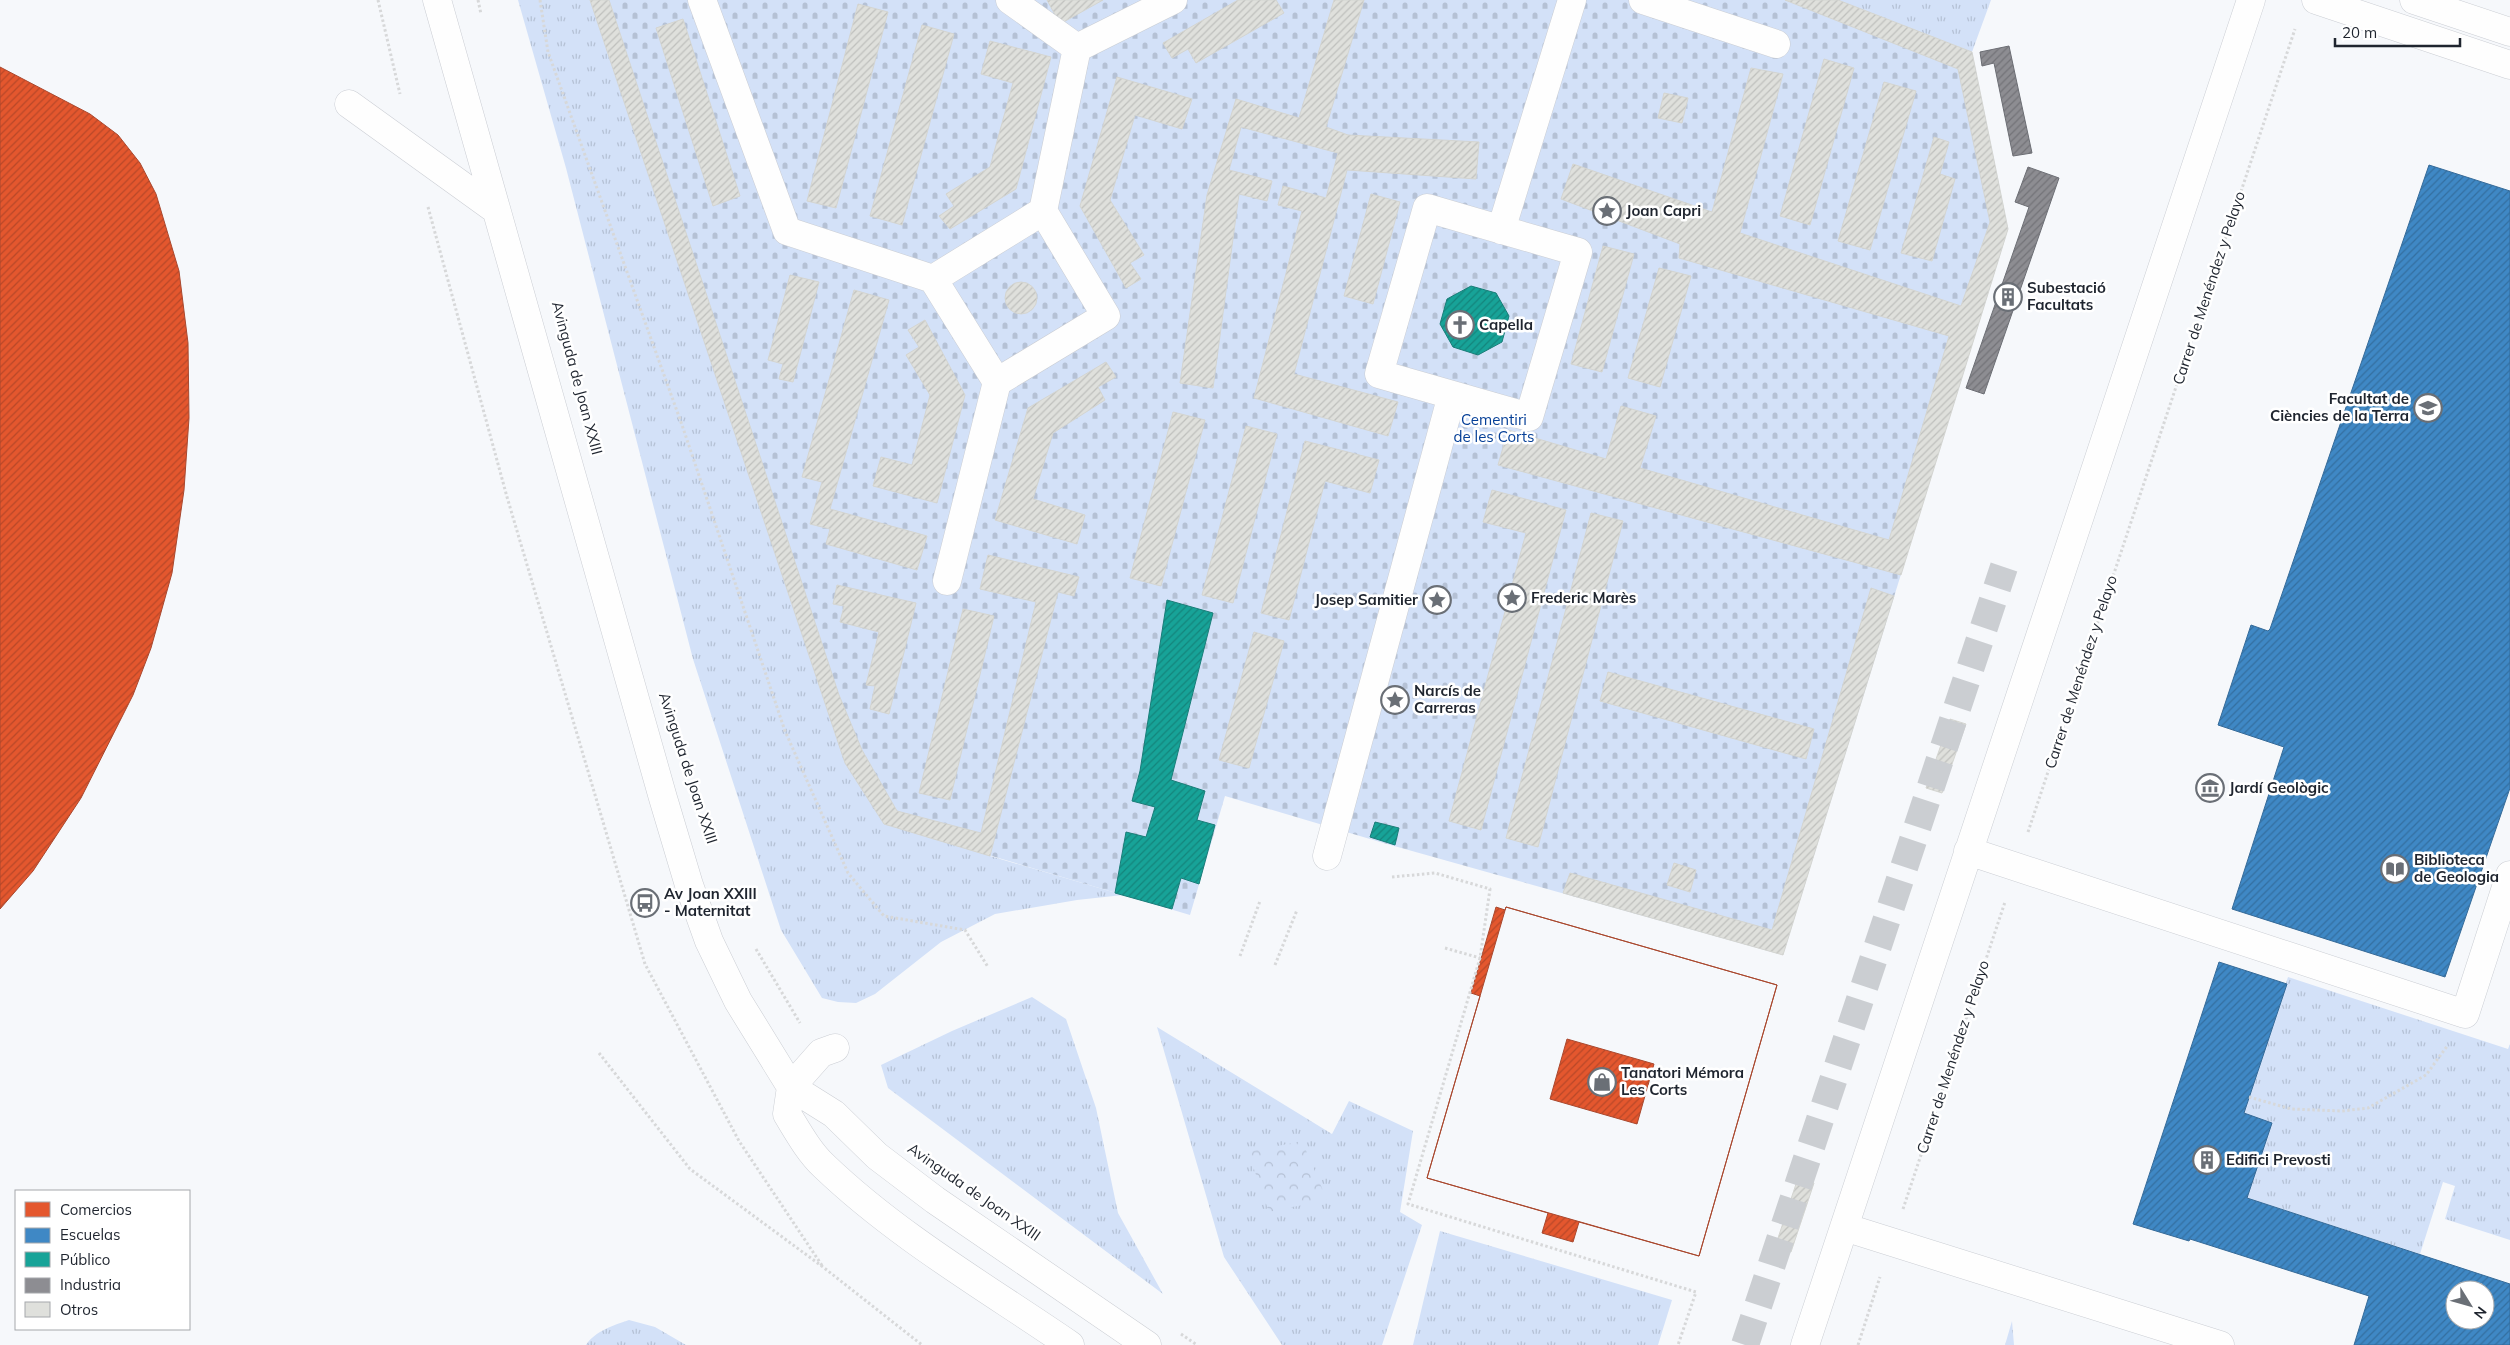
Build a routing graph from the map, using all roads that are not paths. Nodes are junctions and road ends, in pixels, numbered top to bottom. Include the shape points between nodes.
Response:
1 (437, 0) edge
2 (702, 0) edge
3 (1010, 0) edge
4 (1173, 0) edge
5 (1572, 0) edge
6 (1643, 0) edge
7 (2251, 0) edge
8 (2316, 0) edge
9 (2414, 0) edge
10 (2510, 32) edge
11 (1776, 44) dead end
12 (1077, 48) junction
13 (2510, 65) edge
14 (349, 104) dead end
15 (496, 210) junction
16 (1043, 212) junction
17 (1501, 230) junction
18 (933, 279) junction
19 (997, 382) junction
20 (1452, 395) junction
21 (948, 581) dead end
22 (1968, 851) junction
23 (1327, 856) dead end
24 (2510, 875) edge
25 (828, 1050) road end
26 (791, 1087) junction
27 (1844, 1227) junction
28 (1070, 1345) edge
29 (1147, 1345) edge
30 (1805, 1345) edge
31 (2220, 1345) edge

1 - 15 street, Avinguda de Joan XXIII
2 - 18 street via 786,231
3 - 12 street
4 - 12 street
5 - 17 street
6 - 11 street
7 - 22 street
8 - 13 street
9 - 10 street
12 - 16 street
14 - 15 street
15 - 26 street, Avinguda de Joan XXIII via 689,885 709,941 738,1001
16 - 18 street
16 - 19 street via 1106,316
17 - 20 street via 1428,208 1425,217 1379,374
17 - 20 street via 1578,252 1576,261 1529,417
18 - 19 street
19 - 21 street
20 - 23 street
22 - 24 street via 2465,1014
22 - 27 street
25 - 26 street
26 - 28 street via 786,1114 824,1166 900,1229
26 - 29 street, Avinguda de Joan XXIII via 834,1114 877,1156 934,1200
27 - 30 street
27 - 31 street

